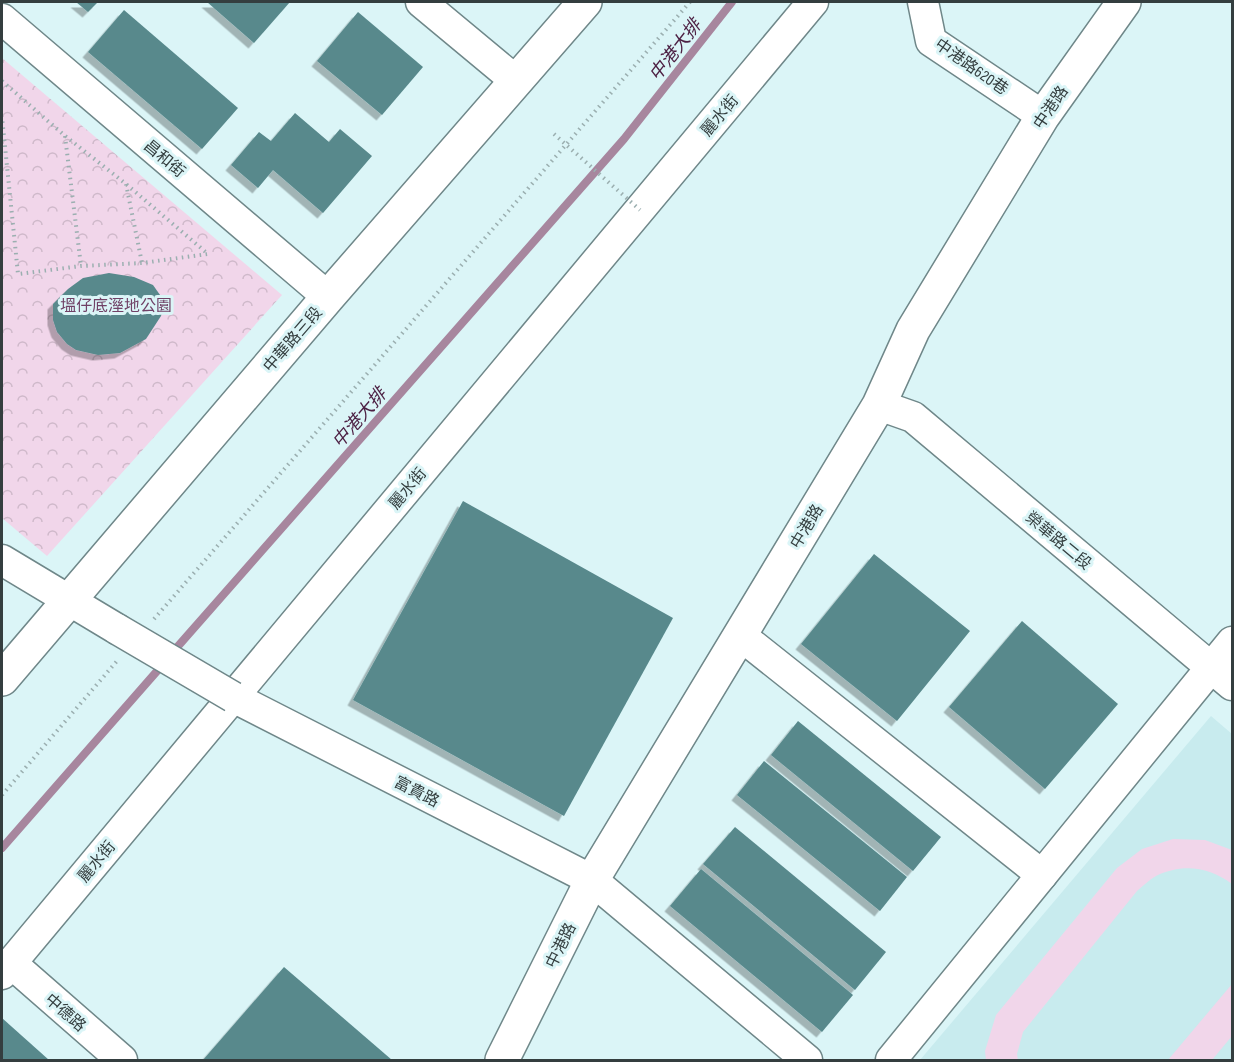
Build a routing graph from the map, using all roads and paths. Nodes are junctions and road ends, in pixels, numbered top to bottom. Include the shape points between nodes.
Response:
1 (421, 2) edge
2 (585, 2) edge
3 (690, 2) edge
4 (813, 2) edge
5 (923, 2) edge
6 (1124, 2) edge
7 (2, 19) edge
8 (2, 81) edge
9 (516, 81) junction
10 (1043, 116) junction
11 (2, 117) edge
12 (554, 134) dead end
13 (64, 135) junction
14 (126, 183) junction
15 (640, 210) junction
16 (142, 263) junction
17 (81, 266) junction
18 (328, 297) junction
19 (879, 405) junction
20 (2, 560) edge
21 (68, 600) junction
22 (126, 635) junction
23 (740, 635) junction
24 (1233, 642) edge
25 (1222, 676) edge
26 (2, 679) edge
27 (233, 697) junction
28 (2, 795) edge
29 (1042, 875) junction
30 (592, 880) junction
31 (6, 969) edge
32 (122, 1060) edge
33 (502, 1060) edge
34 (807, 1060) edge
35 (891, 1060) edge

1 - 9 street
2 - 9 street, 中華路三段
3 - 22 path
4 - 15 street, 麗水街
5 - 10 street, 中港路620巷 via 932,40
6 - 10 street, 中港路
7 - 18 street, 昌和街
8 - 13 path
9 - 18 street, 中華路三段
10 - 19 street, 中港路 via 913,330
11 - 17 path via 18,274
12 - 15 path, bridge
13 - 14 path
13 - 17 path
14 - 16 path
14 - 16 path via 208,254
15 - 27 street, 麗水街
16 - 17 path
18 - 21 street, 中華路三段
19 - 23 street, 中港路
19 - 25 street, 榮華路二段 via 914,417
20 - 21 street, 富貴路
21 - 22 street, 富貴路
21 - 26 street, 中華路三段
22 - 27 street, 富貴路, bridge
22 - 28 path
23 - 29 street
23 - 30 street, 中港路
24 - 25 street
25 - 29 street
27 - 30 street, 富貴路
27 - 31 street, 麗水街
29 - 35 street
30 - 33 street, 中港路
30 - 34 street, 富貴路
31 - 32 street, 中德路

